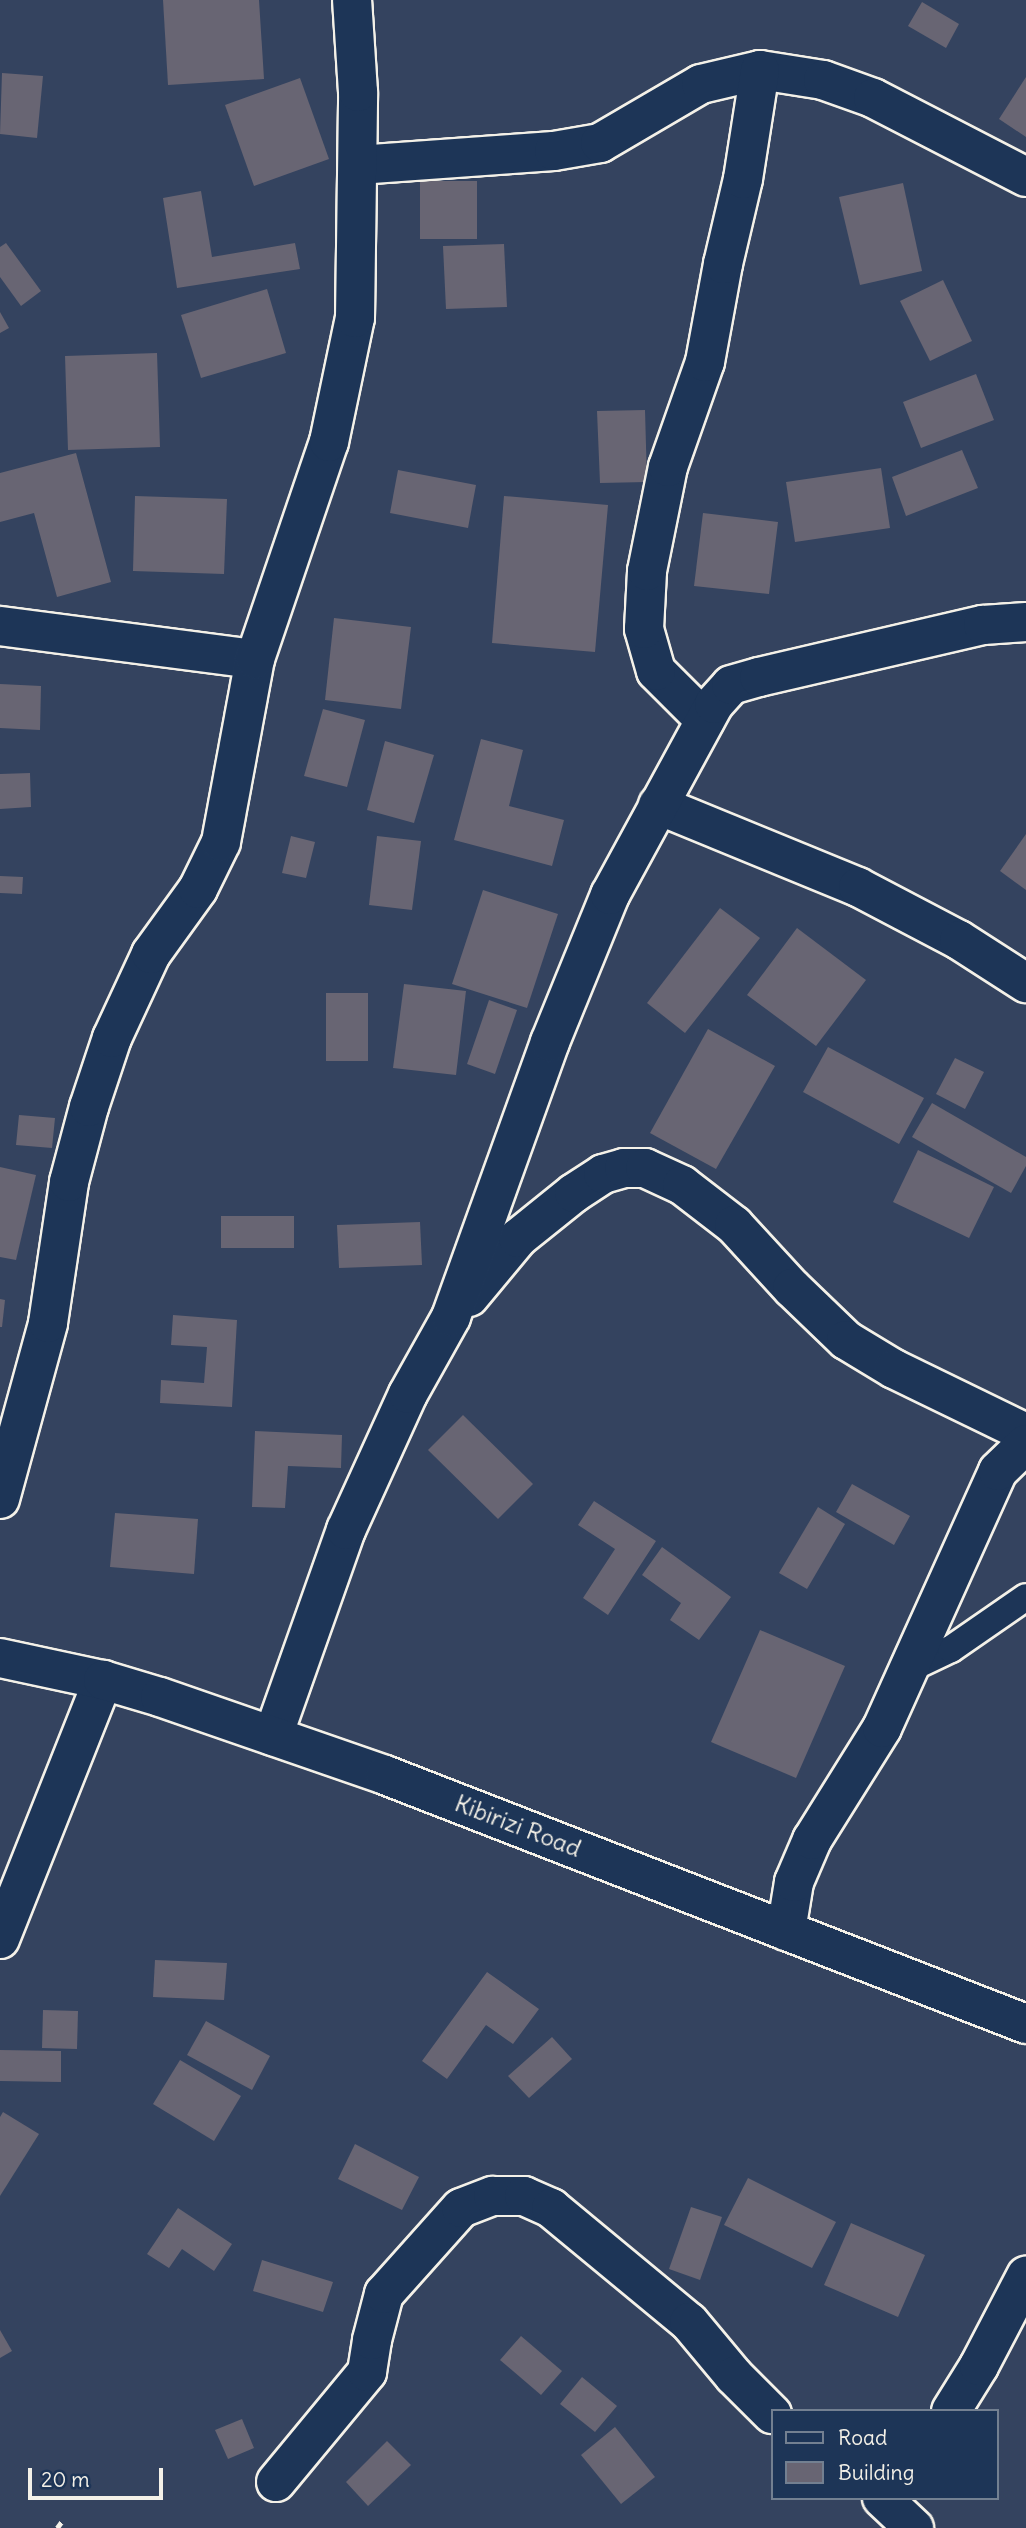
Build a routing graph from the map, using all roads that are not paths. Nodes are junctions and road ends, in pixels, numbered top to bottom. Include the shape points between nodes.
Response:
1 (352, 0) edge
2 (760, 70) junction
3 (358, 165) junction
4 (1026, 177) edge
5 (1026, 622) edge
6 (0, 626) edge
7 (255, 659) junction
8 (705, 720) junction
9 (658, 805) junction
10 (1026, 983) edge
11 (452, 1317) junction
12 (1026, 1433) edge
13 (1026, 1444) edge
14 (0, 1499) edge
15 (1026, 1597) edge
16 (0, 1658) edge
17 (909, 1669) junction
18 (103, 1681) junction
19 (273, 1736) junction
20 (786, 1931) junction
21 (0, 1939) edge
22 (1026, 2024) edge
23 (1026, 2276) edge
24 (952, 2409) edge
25 (771, 2413) edge
26 (276, 2482) dead end

1 - 3 street
2 - 3 street via 701,84 600,143 554,151
2 - 4 street via 823,80 873,98
2 - 8 street via 746,167 705,362 668,467 647,571 644,629 656,671
3 - 7 street via 355,317 331,430
5 - 8 street via 983,625 732,685
6 - 7 street
7 - 14 street via 221,842 198,889 151,954 112,1038 89,1107 69,1182 48,1323
8 - 9 street
9 - 10 street via 858,887 958,940
9 - 11 street via 610,895 560,1018
11 - 12 street via 519,1238 574,1193 603,1174 645,1168 682,1185 734,1225 846,1340 894,1369
11 - 19 street via 408,1394 346,1530
13 - 17 street via 998,1471
15 - 17 lane via 951,1649
16 - 18 street, Kibirizi Road
17 - 20 street via 882,1728 812,1840 794,1882
18 - 19 street, Kibirizi Road
18 - 21 street
19 - 20 street, Kibirizi Road
20 - 22 street, Kibirizi Road
23 - 24 street
25 - 26 street via 689,2322 551,2208 524,2196 493,2196 461,2208 384,2294 367,2372

